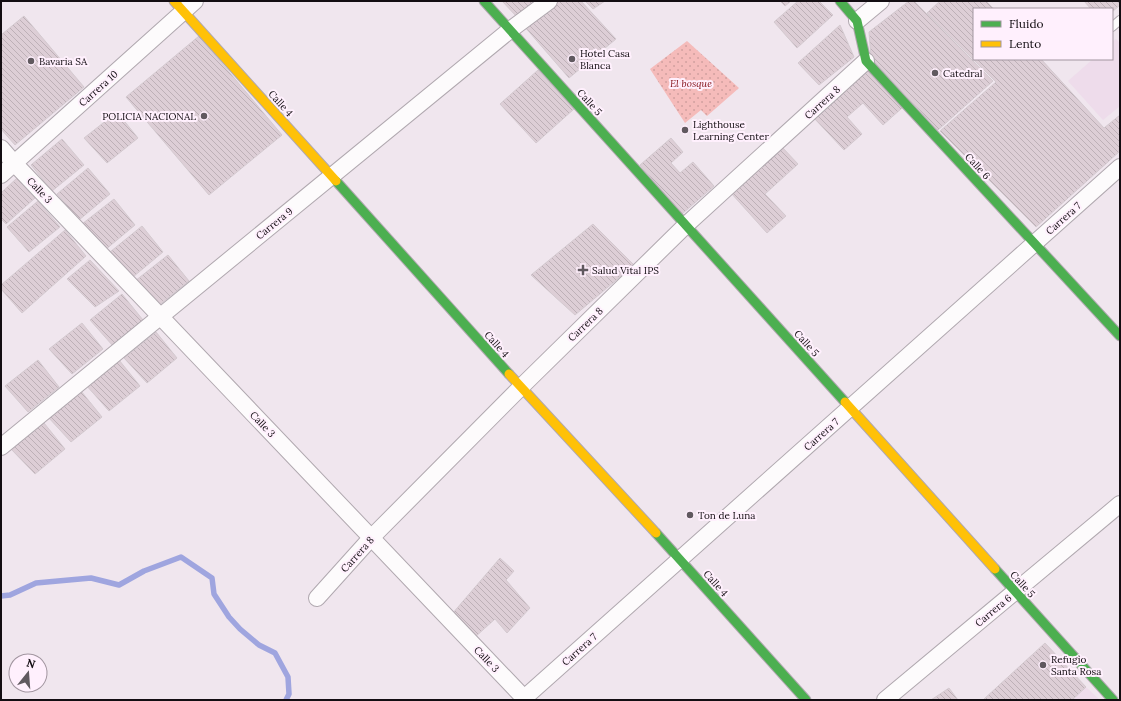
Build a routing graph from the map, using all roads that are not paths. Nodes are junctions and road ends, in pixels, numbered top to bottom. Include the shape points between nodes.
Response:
1 (484, 1) edge
2 (549, 1) edge
3 (840, 1) edge
4 (881, 1) edge
5 (185, 4) edge
6 (857, 21) junction
7 (510, 30) junction
8 (866, 61) junction
9 (1, 148) edge
10 (14, 164) junction
11 (1120, 167) edge
12 (1, 175) edge
13 (332, 176) junction
14 (686, 225) junction
15 (1035, 243) junction
16 (160, 317) junction
17 (1120, 336) edge
18 (521, 387) junction
19 (851, 407) junction
20 (1, 447) edge
21 (1120, 504) edge
22 (371, 538) junction
23 (680, 559) junction
24 (1015, 592) junction
25 (317, 598) dead end
26 (524, 699) edge
27 (806, 700) edge
28 (885, 700) edge
29 (1114, 700) edge

1 - 7 street, Calle 5
2 - 7 street, Carrera 9
3 - 6 street
4 - 6 street
5 - 10 street, Carrera 10
5 - 13 street, Calle 4
6 - 8 street
7 - 13 street, Carrera 9
7 - 14 street, Calle 5
8 - 14 street, Carrera 8
8 - 15 street, Calle 6
9 - 10 street, Calle 3
10 - 12 street, Carrera 10
10 - 16 street, Calle 3
11 - 15 street, Carrera 7
13 - 16 street, Carrera 9
13 - 18 street, Calle 4
14 - 18 street, Carrera 8
14 - 19 street, Calle 5
15 - 17 street, Calle 6
15 - 19 street, Carrera 7
16 - 20 street, Carrera 9
16 - 22 street, Calle 3
18 - 22 street, Carrera 8
18 - 23 street, Calle 4
19 - 23 street, Carrera 7
19 - 24 street, Calle 5
21 - 24 street, Carrera 6
22 - 25 street, Carrera 8
22 - 26 street, Calle 3
23 - 26 street, Carrera 7
23 - 27 street, Calle 4
24 - 28 street, Carrera 6
24 - 29 street, Calle 5

